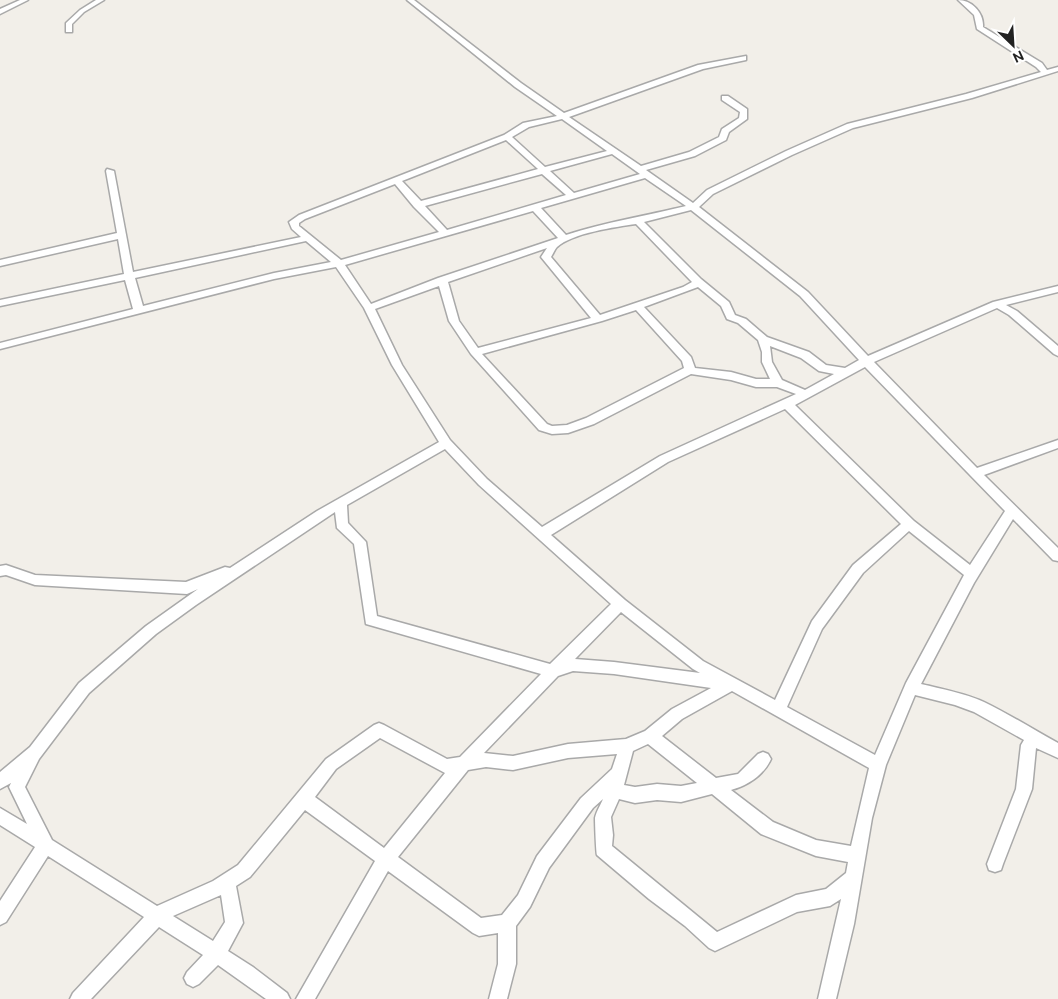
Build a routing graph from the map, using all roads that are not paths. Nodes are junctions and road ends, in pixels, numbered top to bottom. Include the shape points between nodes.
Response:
1 (24, 0) edge
2 (102, 0) edge
3 (410, 0) edge
4 (961, 0) edge
5 (0, 12) edge
6 (69, 30) dead end
7 (743, 58) dead end
8 (1058, 69) edge
9 (1046, 73) junction
10 (725, 98) dead end
11 (562, 117) junction
12 (506, 137) junction
13 (611, 152) junction
14 (544, 170) junction
15 (110, 171) dead end
16 (642, 172) junction
17 (396, 180) junction
18 (573, 197) junction
19 (418, 205) junction
20 (693, 207) junction
21 (536, 208) junction
22 (638, 221) junction
23 (446, 234) junction
24 (122, 235) junction
25 (308, 238) junction
26 (565, 239) junction
27 (0, 263) edge
28 (339, 264) junction
29 (130, 275) junction
30 (442, 280) junction
31 (697, 281) junction
32 (1058, 289) edge
33 (0, 303) edge
34 (997, 304) junction
35 (638, 306) junction
36 (369, 308) junction
37 (139, 311) junction
38 (598, 319) junction
39 (763, 339) junction
40 (0, 346) edge
41 (475, 352) junction
42 (1058, 352) edge
43 (867, 361) junction
44 (690, 370) junction
45 (846, 372) junction
46 (778, 384) junction
47 (805, 394) junction
48 (787, 404) junction
49 (446, 443) junction
50 (1058, 444) edge
51 (976, 473) junction
52 (341, 503) junction
53 (1012, 510) junction
54 (909, 524) junction
55 (542, 534) junction
56 (1058, 556) edge
57 (252, 561) junction
58 (0, 571) edge
59 (972, 574) junction
60 (620, 604) junction
61 (553, 671) junction
62 (732, 684) junction
63 (910, 688) junction
64 (778, 709) junction
65 (650, 736) junction
66 (1036, 738) junction
67 (627, 746) junction
68 (1058, 751) edge
69 (35, 752) junction
70 (763, 759) dead end
71 (463, 764) junction
72 (878, 765) junction
73 (619, 773) junction
74 (0, 782) edge
75 (714, 787) junction
76 (615, 790) junction
77 (304, 798) junction
78 (0, 816) edge
79 (46, 845) junction
80 (857, 856) junction
81 (386, 859) junction
82 (995, 864) dead end
83 (853, 878) junction
84 (227, 882) junction
85 (0, 916) edge
86 (157, 916) junction
87 (507, 923) junction
88 (216, 954) junction
89 (193, 978) dead end
90 (79, 999) edge
91 (281, 999) edge
92 (305, 999) edge
93 (498, 999) edge
94 (827, 999) edge

1 - 5 street
2 - 6 street via 82,11 68,24
3 - 11 street
4 - 9 street via 975,10 980,24 978,28 1039,65
7 - 11 street via 701,67
8 - 9 street
9 - 20 street via 850,126 710,192
10 - 16 street via 744,111 743,119 725,131 723,138 692,154
11 - 12 street via 526,124
11 - 13 street
12 - 14 street
12 - 17 street
13 - 14 street
13 - 16 street
14 - 18 street
14 - 19 street
15 - 24 street
16 - 18 street
16 - 20 street
17 - 19 street
17 - 25 street via 294,222 295,227
18 - 21 street
19 - 23 street
20 - 22 street
20 - 43 street via 804,294
21 - 23 street
21 - 26 street
22 - 26 street via 602,226
22 - 31 street
23 - 28 street
24 - 27 street
24 - 29 street
25 - 28 street
25 - 29 street
26 - 30 street
26 - 38 street via 553,245 546,257
28 - 36 street
28 - 37 street via 274,276
29 - 33 street
29 - 37 street
30 - 36 street
30 - 41 street via 454,321
31 - 35 street via 687,289
31 - 39 street via 725,304 731,317 742,320
32 - 34 street
34 - 42 street via 1014,313
34 - 43 street
35 - 38 street
35 - 44 street via 687,360
36 - 49 street via 397,365
37 - 40 street
38 - 41 street
39 - 45 street via 805,355 824,368
39 - 46 street via 767,362
41 - 44 street via 543,427 552,430 568,429 590,421
43 - 45 street
43 - 51 street
44 - 46 street
45 - 47 street
46 - 47 street
47 - 48 street
48 - 54 street
48 - 55 street via 664,459
49 - 52 street
49 - 55 street
50 - 51 street
51 - 53 street
52 - 57 street
52 - 61 street via 342,525 360,542 371,620
53 - 56 street
53 - 59 street
54 - 59 street
54 - 64 street via 858,569 817,625
55 - 60 street
57 - 58 street via 187,588 35,580
57 - 69 street via 151,630 84,688
59 - 63 street
60 - 61 street
60 - 62 street via 698,665
61 - 62 street via 573,665
61 - 71 street
62 - 64 street
62 - 65 street via 677,714
63 - 66 street via 979,707
63 - 72 street
64 - 72 street
65 - 67 street
65 - 75 street
66 - 68 street
66 - 82 street via 1029,745 1024,789
67 - 71 street via 568,751 513,763 486,760
67 - 73 street
69 - 74 street
69 - 79 street via 16,787
70 - 75 street via 742,780
71 - 77 street via 446,766 379,730 331,764
71 - 81 street
72 - 80 street
73 - 76 street
73 - 87 street via 581,811 543,862 524,900
75 - 76 street via 681,794 656,792 634,795
75 - 80 street via 767,828 816,848
76 - 83 street via 603,817 603,849 715,942 796,904 830,897
77 - 81 street
77 - 84 street via 244,872
78 - 79 street
79 - 85 street
79 - 86 street
80 - 83 street
81 - 87 street via 479,927
81 - 92 street
83 - 94 street
84 - 86 street
84 - 88 street via 234,924
86 - 88 street
86 - 90 street
87 - 93 street via 507,964
88 - 89 street
88 - 91 street

